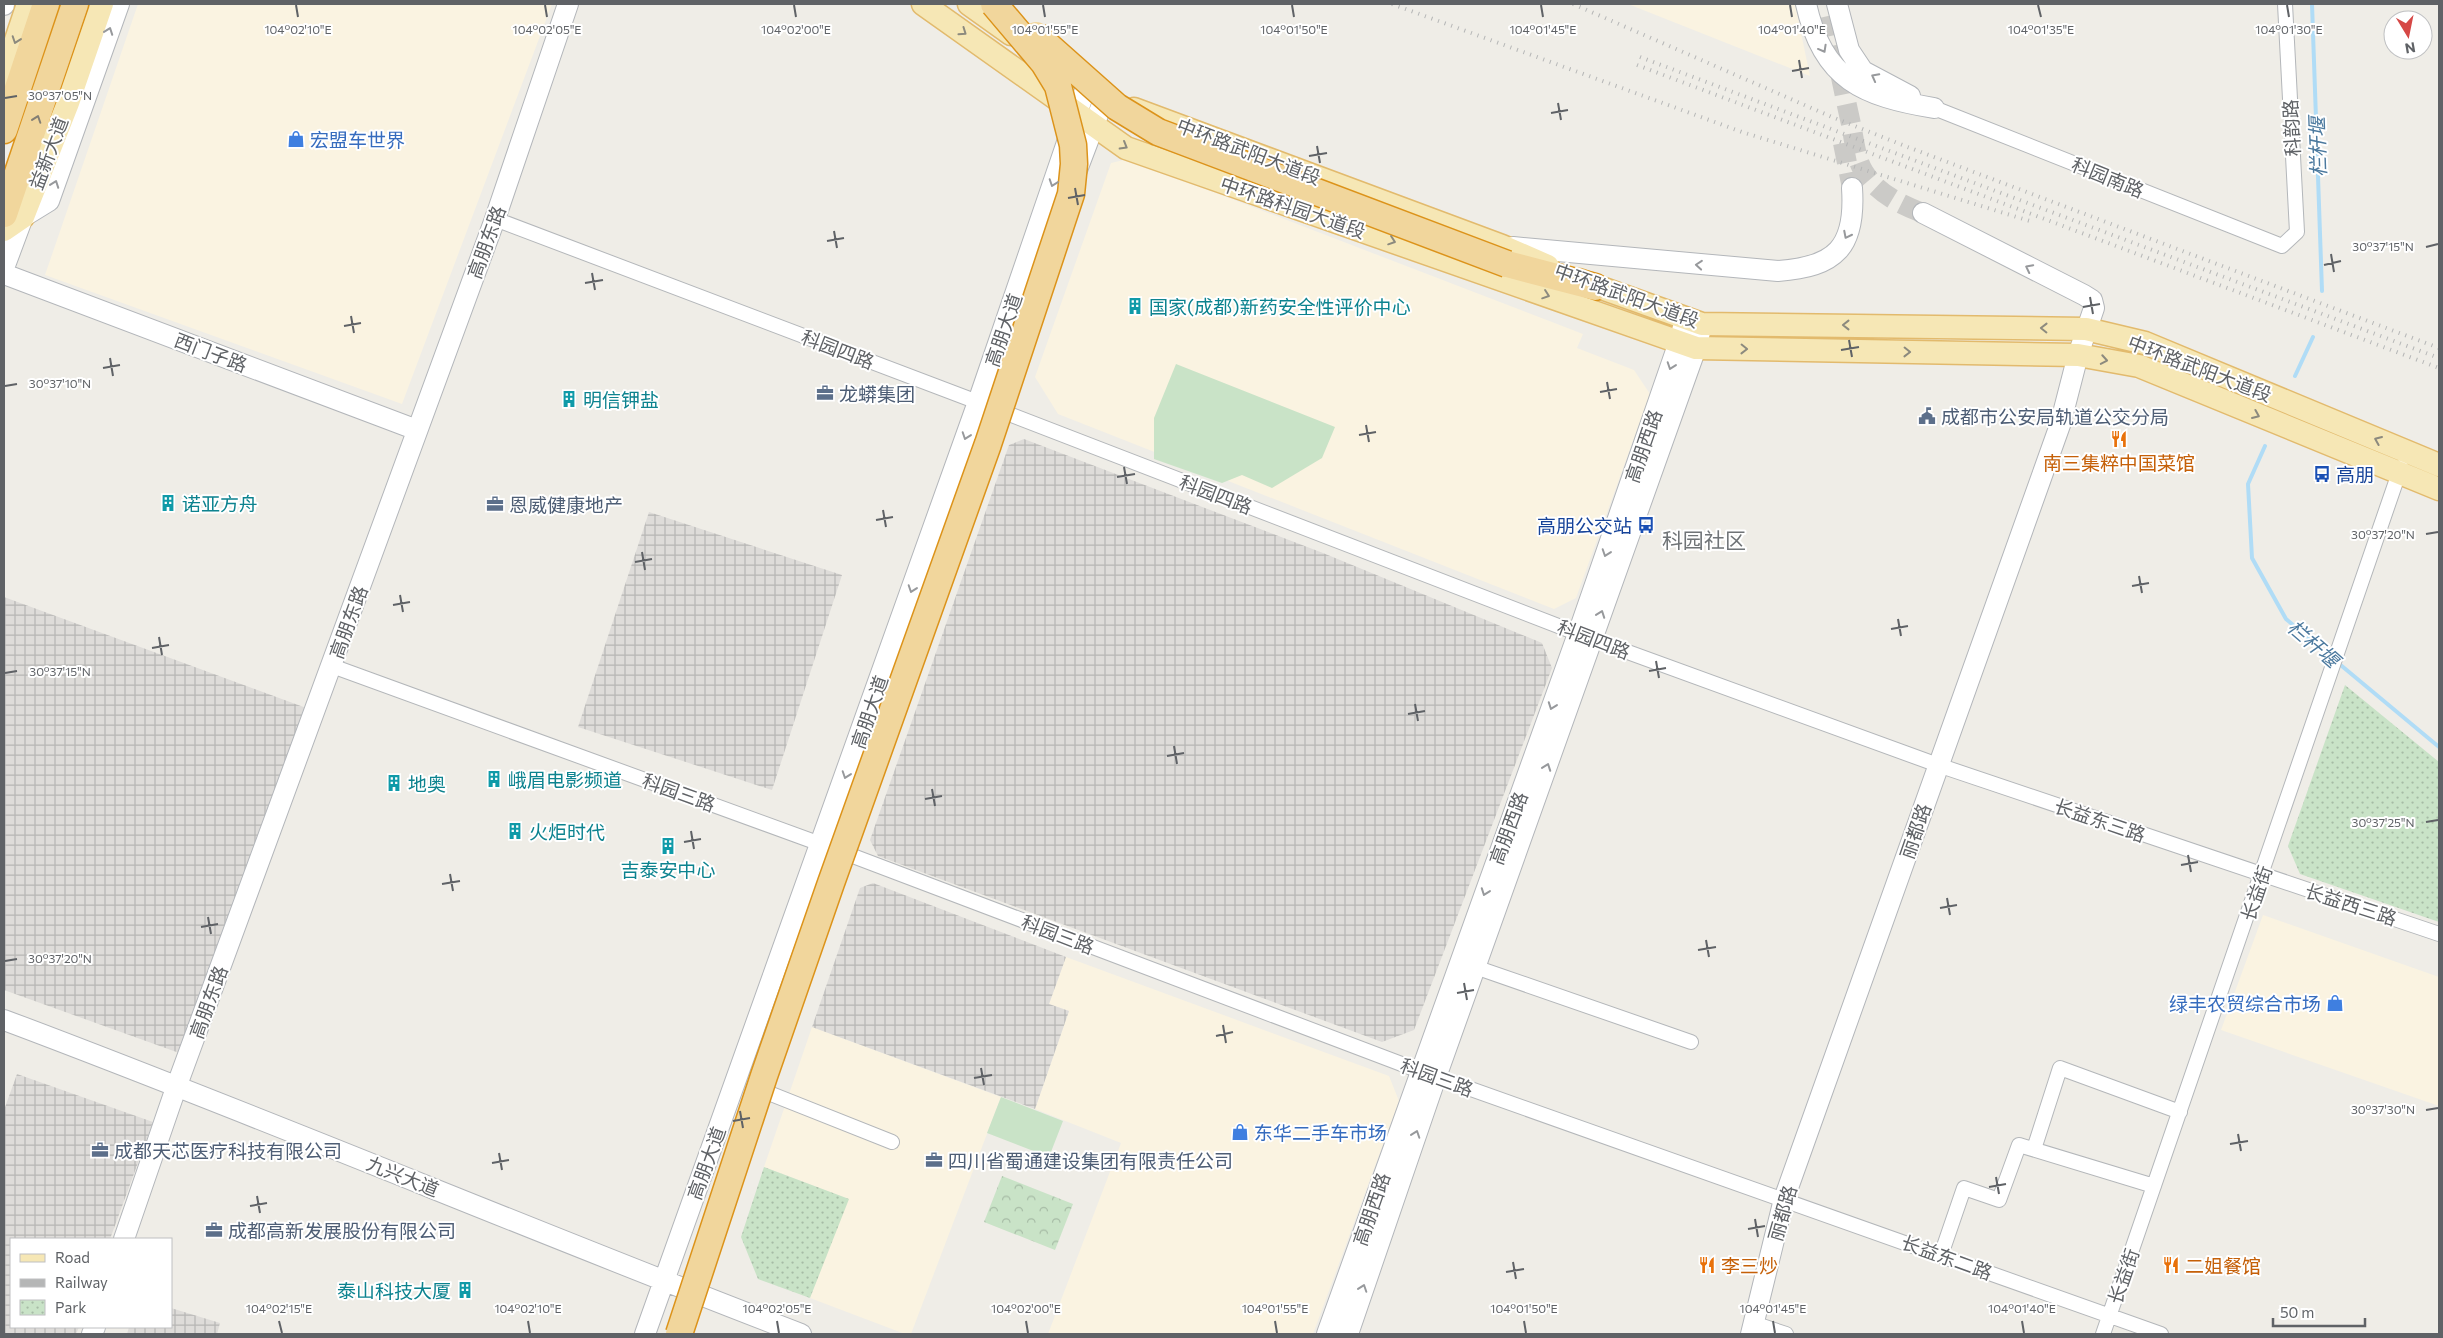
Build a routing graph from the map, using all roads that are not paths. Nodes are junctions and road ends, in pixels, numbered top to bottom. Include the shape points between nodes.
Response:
1 (28, 4) edge
2 (46, 4) edge
3 (75, 4) edge
4 (102, 4) edge
5 (119, 4) edge
6 (568, 4) edge
7 (923, 4) edge
8 (969, 4) edge
9 (2285, 4) edge
10 (996, 6) edge
11 (1822, 10) edge
12 (11, 80) edge
13 (1086, 87) junction
14 (57, 98) junction
15 (1104, 99) junction
16 (1934, 108) junction
17 (1085, 118) junction
18 (4, 130) edge
19 (1852, 188) tunnel mouth
20 (1923, 212) tunnel mouth
21 (13, 216) edge
22 (495, 219) junction
23 (4, 230) edge
24 (2282, 246) joint
25 (1505, 255) junction
26 (4, 268) edge
27 (4, 274) edge
28 (1596, 287) joint
29 (1693, 322) junction
30 (2086, 329) junction
31 (1688, 345) junction
32 (2078, 355) junction
33 (987, 405) junction
34 (417, 430) junction
35 (2406, 452) junction
36 (2439, 465) edge
37 (2398, 474) junction
38 (2439, 490) edge
39 (1585, 637) junction
40 (332, 666) junction
41 (1938, 765) junction
42 (830, 847) junction
43 (2262, 875) junction
44 (2439, 934) edge
45 (1475, 966) junction
46 (4, 1020) edge
47 (1691, 1042) dead end
48 (1428, 1074) junction
49 (177, 1085) junction
50 (755, 1088) junction
51 (2180, 1112) junction
52 (892, 1142) dead end
53 (2034, 1149) junction
54 (2154, 1186) junction
55 (1784, 1199) junction
56 (124, 1238) edge
57 (1941, 1255) junction
58 (664, 1280) junction
59 (683, 1289) junction
60 (2109, 1316) junction
61 (1752, 1329) edge
62 (645, 1334) edge
63 (668, 1334) edge
64 (680, 1334) edge
65 (801, 1334) edge
66 (1327, 1334) edge
67 (1348, 1334) edge
68 (1786, 1334) edge
69 (2103, 1334) edge
70 (2161, 1334) edge

1 -> 12 main road
2 - 12 highway
3 - 14 highway
4 - 14 main road, 益新大道
21 -> 5 street via 48,201
6 - 22 street, 高朋东路
7 -> 17 main road, 中环路科园大道段
8 - 13 main road, 中环路武阳大道段
9 - 24 street, 科韵路 via 2297,232
10 - 25 highway, bridge via 1037,35 1117,107 1158,132
10 - 64 highway, bridge via 1044,63 1058,86 1073,145 1071,194 985,454 767,1067
16 -> 11 street via 1863,71
11 -> 16 street via 1829,60 1855,86 1900,102
12 - 18 highway
13 - 15 main road, 中环路武阳大道段
13 - 17 street, 高朋大道
21 -> 14 highway
15 - 17 street, 高朋大道
15 - 25 main road, 中环路武阳大道段
16 - 24 street, 科园南路
17 -> 31 main road, 中环路科园大道段 via 1126,148
17 - 33 street, 高朋大道
19 -> 25 street via 1854,212 1849,234 1825,262 1804,269 1778,272
30 -> 20 street, 丽都路 via 2094,308 2092,300
21 - 23 main road
21 - 26 street
22 - 33 street, 科园四路
22 - 34 street, 高朋东路
25 - 28 highway
27 - 34 street, 西门子路
28 - 29 main road, 中环路武阳大道段
30 -> 29 main road, 中环路武阳大道段
29 - 31 street, 高朋西路
30 - 32 street, 丽都路
35 -> 30 main road, 中环路武阳大道段 via 2145,343
31 -> 32 main road, 中环路武阳大道段
31 - 39 street, 高朋西路
32 -> 37 main road, 中环路武阳大道段 via 2139,366
32 - 41 street, 丽都路 via 2060,425
33 - 39 street, 科园四路
33 - 42 street, 高朋大道
34 - 40 street, 高朋东路
35 - 36 main road, 中环路武阳大道段
35 - 37 street, 长益街
37 - 38 main road, 中环路武阳大道段
37 - 43 street, 长益街
39 - 41 street, 科园四路
45 -> 39 street, 高朋西路
39 -> 48 street, 高朋西路
40 - 42 street, 科园三路
40 - 49 street, 高朋东路
41 - 43 street, 长益东三路
41 - 55 street, 丽都路
42 - 48 street, 科园三路
42 - 50 street, 高朋大道
42 - 58 street, 高朋大道
42 - 64 highway, bridge via 822,936 802,1002 708,1279
43 - 44 street, 长益西三路
43 - 51 street, 长益街
45 - 47 street
45 - 48 street, 高朋西路
46 - 49 street, 九兴大道
48 - 55 street, 科园三路
48 - 66 street, 高朋西路
67 -> 48 street, 高朋西路
49 - 56 street, 高朋东路
49 - 58 street, 九兴大道
50 - 52 street
50 - 59 street, 高朋大道
51 - 53 street via 2060,1068
51 - 54 street, 长益街
53 - 54 street
53 - 57 street via 2019,1145 1999,1200 1964,1188
54 - 60 street, 长益街
55 - 57 street, 长益东二路
55 - 61 street, 丽都路
57 - 60 street, 长益东二路
58 - 59 street, 九兴大道
58 - 62 street, 高朋大道
59 - 63 street, 高朋大道
59 - 65 street, 九兴大道
60 - 69 street, 长益街
60 - 70 street, 长益东二路
61 - 68 street

